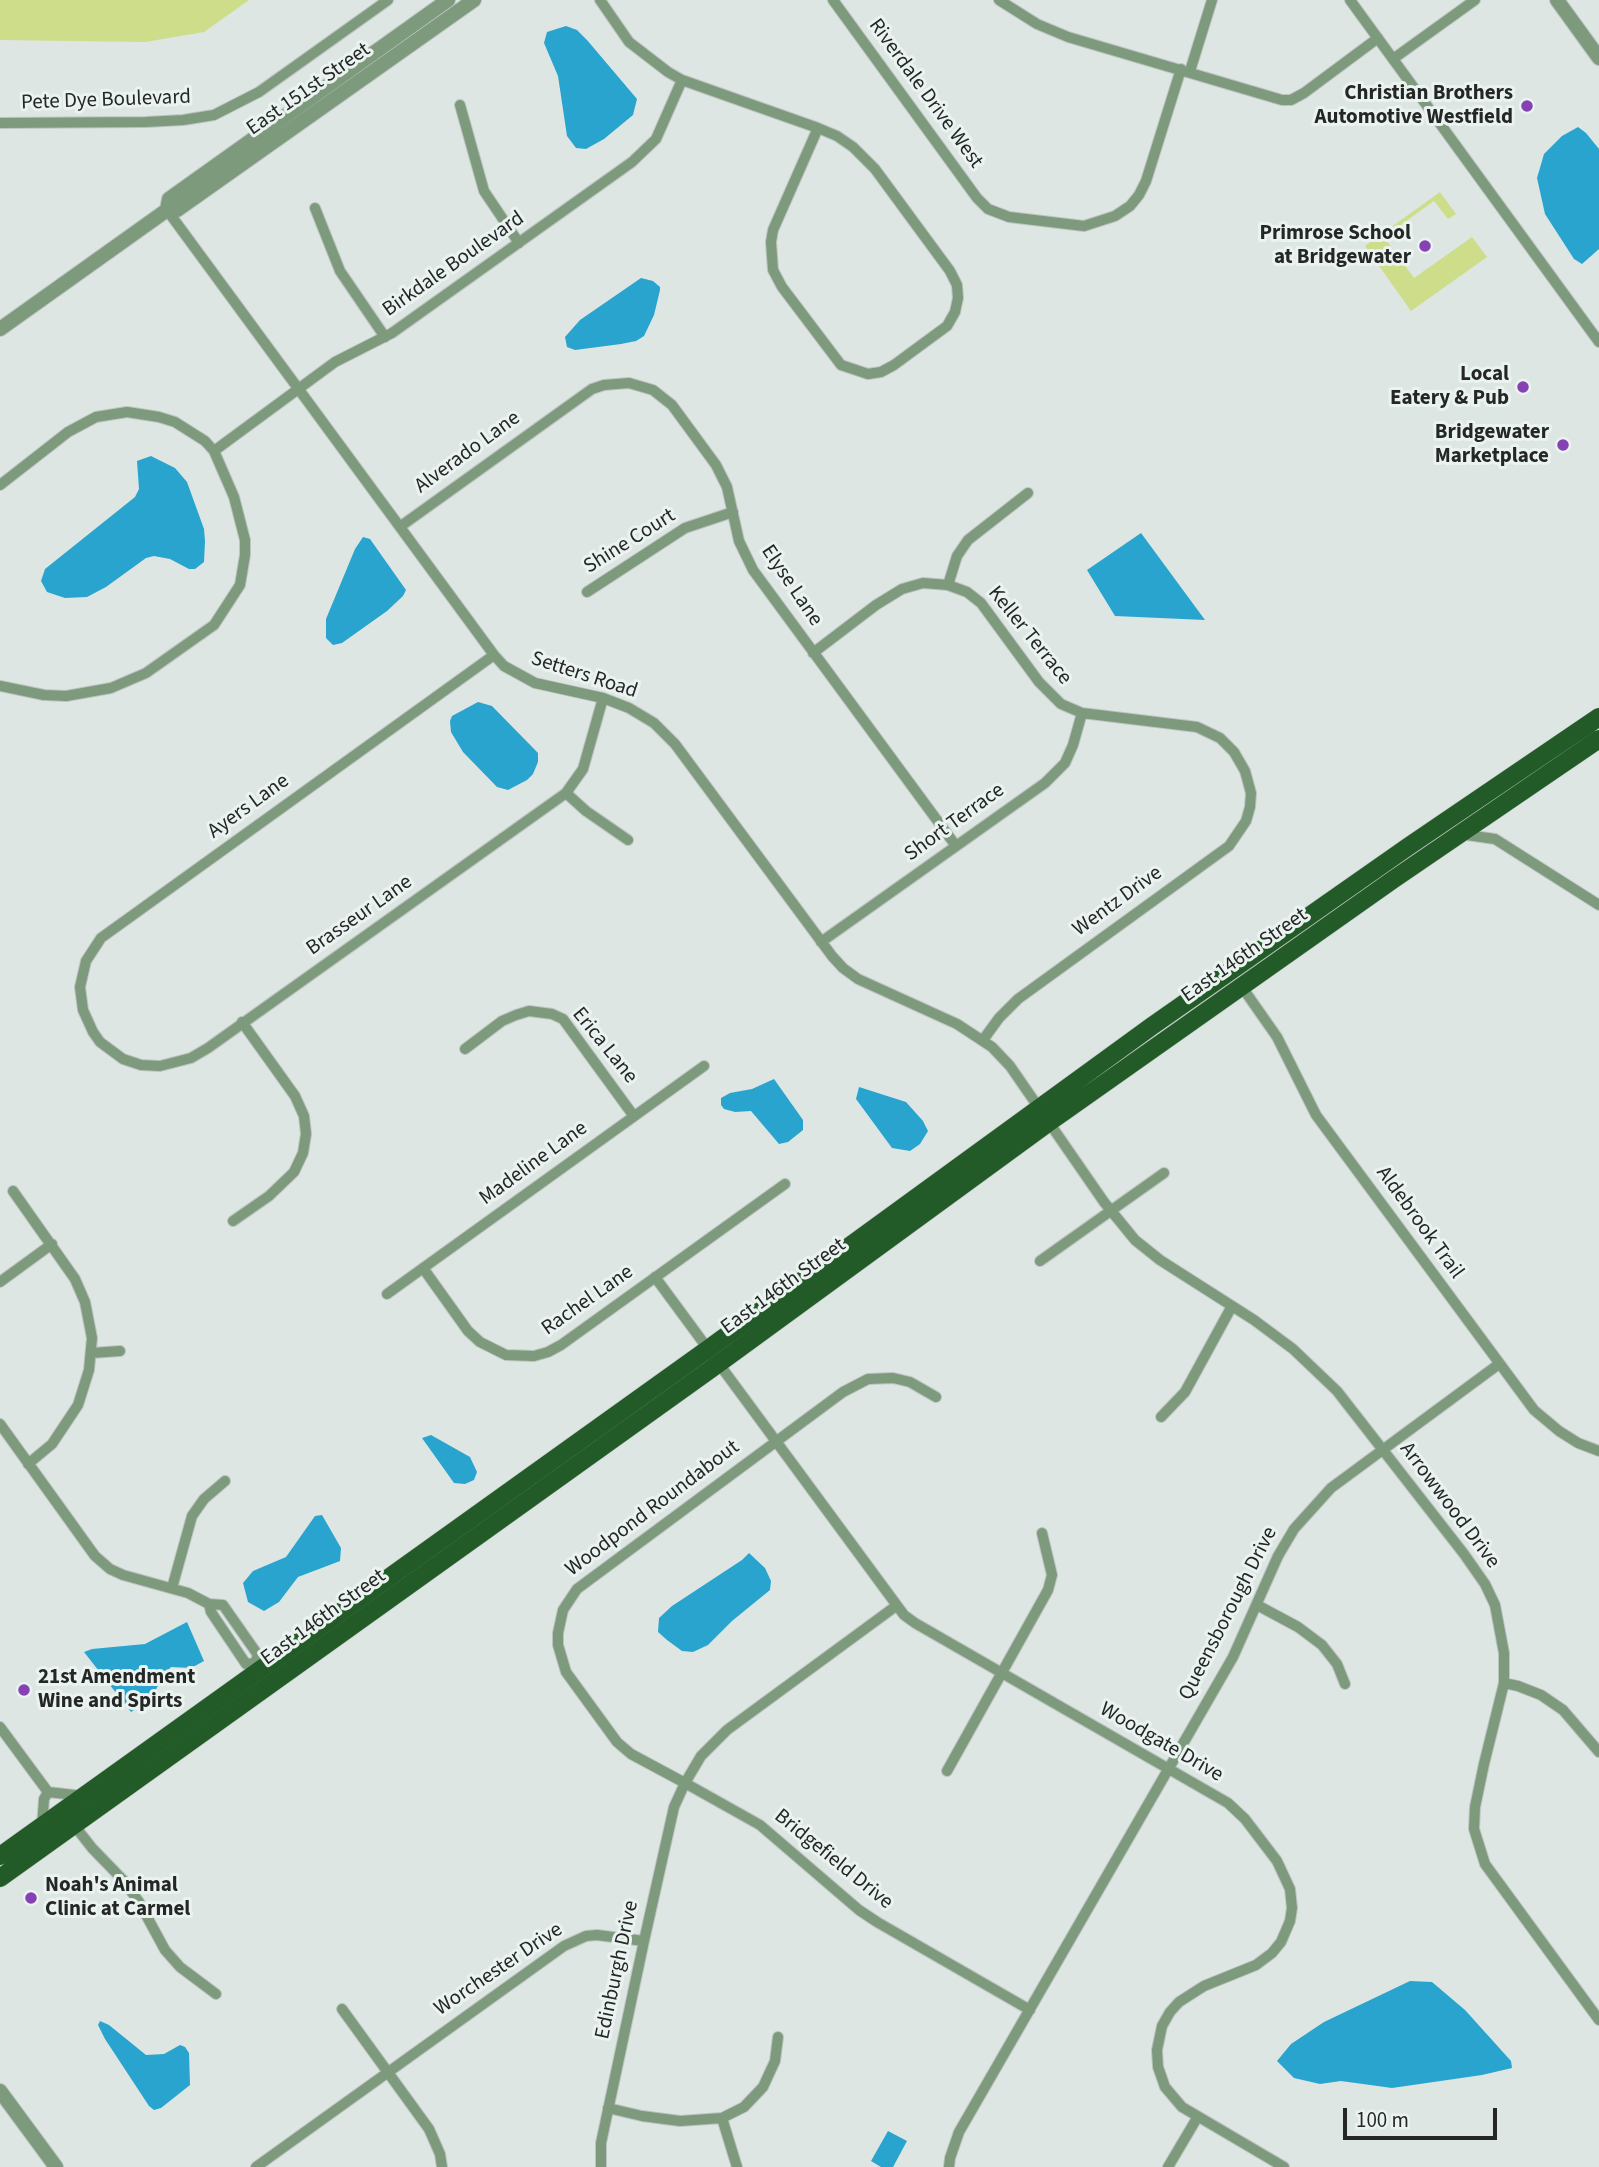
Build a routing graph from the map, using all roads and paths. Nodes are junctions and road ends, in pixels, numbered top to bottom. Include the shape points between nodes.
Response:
1 (388, 0) edge
2 (448, 0) edge
3 (474, 0) edge
4 (600, 0) edge
5 (833, 0) edge
6 (999, 0) edge
7 (1212, 0) edge
8 (1350, 0) edge
9 (1475, 0) edge
10 (1557, 0) edge
11 (1378, 38) junction
12 (1599, 58) edge
13 (1393, 59) junction
14 (1185, 70) junction
15 (682, 80) junction
16 (460, 105) dead end
17 (0, 123) edge
18 (818, 128) junction
19 (315, 208) dead end
20 (166, 210) junction
21 (519, 243) junction
22 (0, 329) edge
23 (385, 337) junction
24 (1599, 342) edge
25 (299, 389) junction
26 (558, 412) joint
27 (214, 451) junction
28 (0, 485) edge
29 (1028, 493) dead end
30 (733, 512) junction
31 (401, 526) junction
32 (948, 585) junction
33 (587, 592) dead end
34 (813, 653) junction
35 (494, 655) junction
36 (0, 686) edge
37 (603, 698) junction
38 (1082, 713) junction
39 (1599, 717) edge
40 (1599, 739) edge
41 (1249, 783) joint
42 (566, 793) junction
43 (1486, 816) junction
44 (1460, 834) junction
45 (1495, 839) junction
46 (628, 840) dead end
47 (956, 846) junction
48 (1599, 905) edge
49 (821, 942) junction
50 (1242, 987) junction
51 (243, 1022) junction
52 (88, 1023) joint
53 (983, 1040) junction
54 (465, 1049) dead end
55 (704, 1066) dead end
56 (633, 1115) junction
57 (1044, 1116) junction
58 (1164, 1173) dead end
59 (785, 1184) dead end
60 (13, 1191) dead end
61 (1110, 1211) junction
62 (233, 1221) dead end
63 (52, 1244) junction
64 (1040, 1261) dead end
65 (423, 1268) junction
66 (655, 1278) junction
67 (0, 1282) edge
68 (387, 1294) dead end
69 (1232, 1306) junction
70 (120, 1351) dead end
71 (92, 1353) junction
72 (713, 1356) junction
73 (1499, 1364) junction
74 (936, 1397) dead end
75 (1161, 1417) dead end
76 (0, 1424) edge
77 (775, 1442) junction
78 (1383, 1450) junction
79 (1599, 1451) edge
80 (28, 1464) junction
81 (225, 1481) dead end
82 (1042, 1533) dead end
83 (172, 1588) junction
84 (896, 1605) junction
85 (1257, 1605) junction
86 (262, 1673) junction
87 (1002, 1673) junction
88 (1504, 1683) junction
89 (1345, 1684) dead end
90 (0, 1727) edge
91 (1599, 1752) edge
92 (1169, 1769) junction
93 (947, 1771) dead end
94 (685, 1783) junction
95 (48, 1792) junction
96 (83, 1796) junction
97 (74, 1825) junction
98 (42, 1826) junction
99 (0, 1856) edge
100 (0, 1878) edge
101 (644, 1941) junction
102 (216, 1994) dead end
103 (342, 2009) dead end
104 (1030, 2010) junction
105 (1599, 2020) edge
106 (778, 2037) dead end
107 (388, 2072) junction
108 (0, 2091) edge
109 (608, 2108) junction
110 (722, 2118) junction
111 (1197, 2118) junction
112 (56, 2167) edge
113 (256, 2167) edge
114 (442, 2167) edge
115 (601, 2167) edge
116 (737, 2167) edge
117 (949, 2167) edge
118 (1168, 2167) edge
119 (1284, 2167) edge

1 - 17 street, Pete Dye Boulevard via 260,92 214,115 146,122
2 - 20 street, East 151st Street via 169,199
3 - 20 street, East 151st Street via 177,210
4 - 15 street via 629,42
5 - 14 street, Riverdale Drive West via 988,209 1009,217 1084,226 1130,206 1146,181
6 - 14 street via 1068,37
7 - 14 street
8 - 11 street
9 - 13 street
10 - 12 street
11 - 13 street
11 - 14 street via 1289,101
13 - 24 street
15 - 18 street
15 - 21 street, Birkdale Boulevard via 664,124 646,150
16 - 21 street via 484,191
18 - 18 street via 853,147 875,169 957,285 955,312 947,326 881,372 869,374 841,365 773,270 773,230
19 - 23 street via 340,271
20 - 22 street, East 151st Street
20 - 25 street, Setters Road
21 - 23 street, Birkdale Boulevard
23 - 25 street, Birkdale Boulevard via 343,357
25 - 27 street, Birkdale Boulevard
25 - 31 street, Setters Road
26 - 30 street, Elyse Lane via 604,385 629,383 653,390 672,405 716,464
26 - 31 street, Alverado Lane
27 - 28 street via 175,422 127,412 83,423
27 - 36 street via 234,497 246,555 240,585 214,625 161,664 111,688 66,696
29 - 32 street via 968,540 957,556
30 - 33 street, Shine Court via 679,531
30 - 34 street, Elyse Lane via 749,563
31 - 35 street, Setters Road
32 - 34 street, Keller Terrace via 923,583 902,589
32 - 38 street, Keller Terrace via 981,603 1054,698
34 - 47 street, Elyse Lane
35 - 37 street, Setters Road via 524,679
35 - 52 street, Ayers Lane via 101,938 82,975 80,999
37 - 42 street, Brasseur Lane via 583,769
37 - 49 street, Setters Road via 629,708 666,733
38 - 41 street, Keller Terrace via 1181,724 1210,732 1234,752
38 - 47 street, Short Terrace via 1065,763
39 - 57 main road, East 146th Street via 1409,846
40 - 43 main road, East 146th Street
41 - 53 street, Wentz Drive via 1246,821 1229,846 1018,999
42 - 46 street
42 - 51 street, Brasseur Lane
43 - 44 main road, East 146th Street
43 - 45 street
44 - 45 street
44 - 50 main road, East 146th Street
45 - 48 street
47 - 49 street, Short Terrace
49 - 53 street, Setters Road via 858,979
50 - 57 main road, East 146th Street
50 - 73 street, Aldebrook Trail via 1277,1037 1316,1115
51 - 52 street, Brasseur Lane via 191,1058 160,1066 122,1059 100,1042
51 - 62 street via 295,1096 306,1134 294,1172
53 - 57 street, Setters Road via 1002,1056
54 - 56 street, Erica Lane via 516,1015 529,1011 552,1014 562,1019
55 - 56 street, Madeline Lane
56 - 65 street, Madeline Lane
57 - 61 street, Arrowwood Drive
57 - 72 main road, East 146th Street
58 - 61 street
59 - 66 street, Rachel Lane
60 - 63 street
61 - 64 street
61 - 69 street, Arrowwood Drive via 1160,1260
63 - 67 street
63 - 71 street via 85,1302
65 - 66 street, Rachel Lane via 474,1336 493,1350 519,1357 561,1345
65 - 68 street, Madeline Lane
66 - 72 street, Woodgate Drive
69 - 75 street via 1185,1392
69 - 78 street, Arrowwood Drive via 1322,1375
70 - 71 street
71 - 80 street via 85,1387 69,1422
72 - 77 street, Woodgate Drive
72 - 86 main road, East 146th Street
73 - 78 street, Queensborough Drive
73 - 79 street, Aldebrook Trail via 1534,1410 1578,1443
74 - 77 street, Woodpond Roundabout via 900,1379 868,1379
76 - 80 street
77 - 84 street, Woodgate Drive
77 - 94 street, Woodpond Roundabout via 585,1582 570,1597 560,1622 558,1645 566,1672 617,1742
78 - 85 street, Queensborough Drive via 1323,1495 1301,1520 1278,1556
78 - 88 street, Arrowwood Drive via 1485,1584 1501,1626
80 - 83 street via 101,1562 123,1575
81 - 83 street via 192,1516
82 - 87 street via 1052,1575 1048,1590
83 - 86 street via 209,1604 246,1664
84 - 87 street, Woodgate Drive via 915,1623
84 - 94 street via 727,1730 701,1756
85 - 89 street via 1322,1645
85 - 92 street, Queensborough Drive
86 - 96 main road, East 146th Street
86 - 97 main road, East 146th Street
87 - 92 street, Woodgate Drive
87 - 93 street
88 - 91 street via 1541,1695 1563,1710
88 - 105 street, Arrowwood Drive via 1475,1807 1479,1850 1502,1890
90 - 95 street
92 - 104 street, Queensborough Drive
92 - 111 street, Woodgate Drive via 1241,1814 1283,1869 1291,1897 1288,1928 1272,1953 1185,1997 1162,2026 1157,2050 1163,2082 1176,2102
94 - 101 street, Edinburgh Drive via 674,1807
94 - 104 street, Bridgefield Drive via 760,1825 877,1922
95 - 96 street
95 - 98 street
96 - 98 main road, East 146th Street
97 - 100 main road, East 146th Street
97 - 102 street via 123,1880 165,1950
98 - 99 main road, East 146th Street
101 - 107 street, Worchester Drive via 597,1935 574,1940
101 - 109 street, Edinburgh Drive
103 - 107 street
104 - 117 street, Queensborough Drive via 959,2132
106 - 110 street via 775,2061 763,2087 744,2107
107 - 113 street, Worchester Drive
107 - 114 street via 429,2129
108 - 112 street
109 - 110 street via 680,2121
109 - 115 street, Edinburgh Drive
110 - 116 street
111 - 118 street
111 - 119 street, Woodgate Drive

